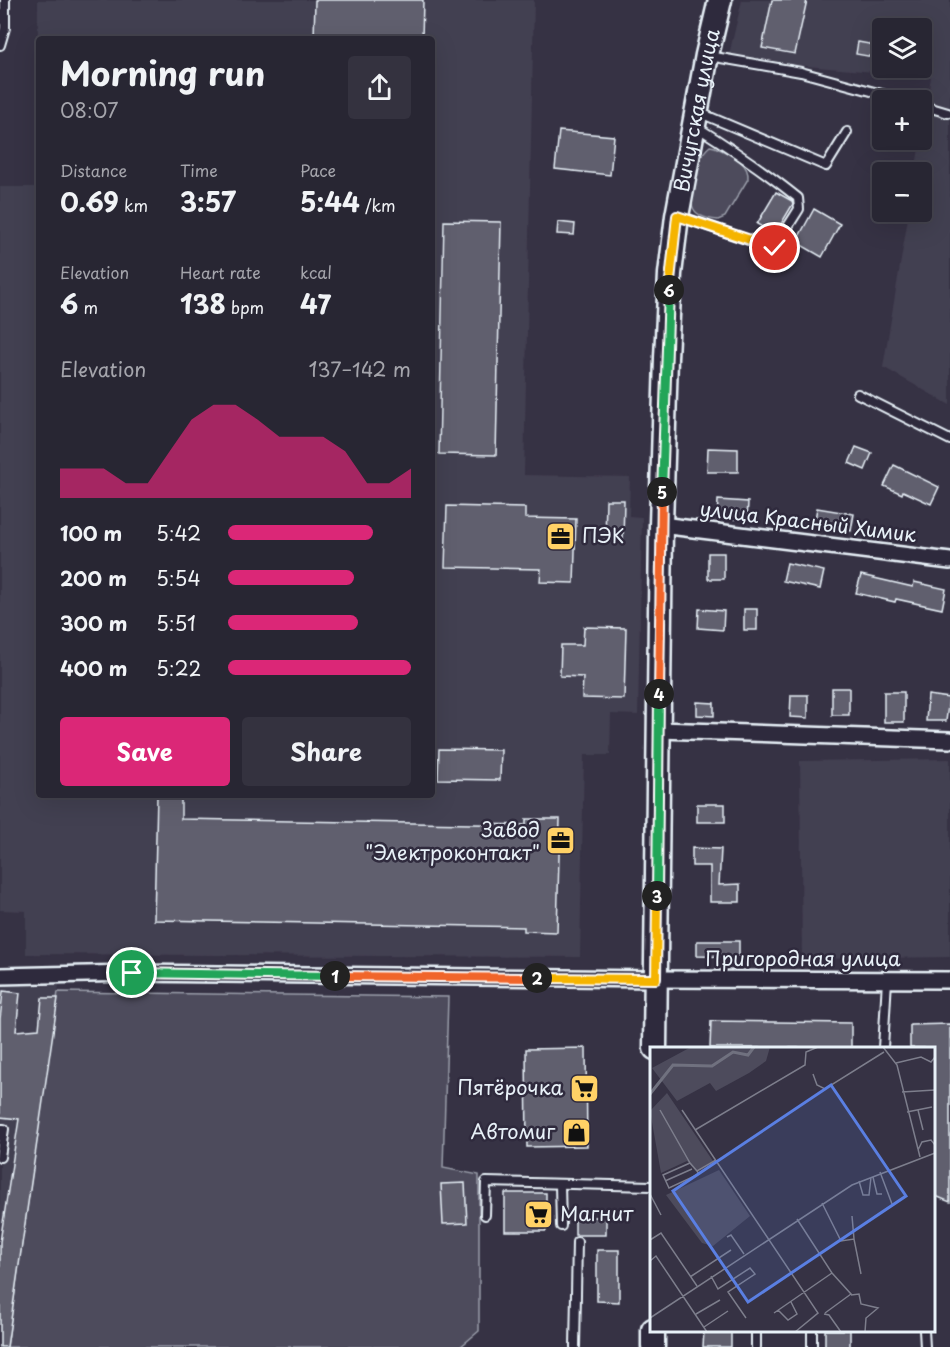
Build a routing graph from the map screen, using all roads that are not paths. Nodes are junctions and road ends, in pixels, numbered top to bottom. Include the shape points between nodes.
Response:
1 (5, 0) edge
2 (720, 0) edge
3 (0, 45) edge
4 (707, 55) junction
5 (872, 91) edge
6 (932, 108) edge
7 (948, 113) dead end
8 (695, 118) junction
9 (847, 132) dead end
10 (677, 216) junction
11 (858, 394) dead end
12 (950, 440) edge
13 (661, 525) junction
14 (950, 561) edge
15 (659, 730) junction
16 (950, 740) edge
17 (0, 976) edge
18 (656, 979) junction
19 (888, 980) junction
20 (950, 980) edge
21 (655, 1047) edge
22 (884, 1047) edge
23 (0, 1129) edge
24 (0, 1156) edge
25 (560, 1184) junction
26 (650, 1186) edge
27 (485, 1215) dead end
28 (561, 1226) dead end
29 (577, 1242) dead end
30 (924, 1332) edge
31 (575, 1347) edge
32 (925, 1347) edge

1 - 3 lane via 5,28
2 - 4 main road, Вичугская улица
4 - 5 lane via 801,72
4 - 8 main road, Вичугская улица
6 - 7 lane
8 - 9 lane via 826,166
8 - 10 main road, Вичугская улица
8 - 10 lane via 798,198 799,209 775,248
10 - 13 main road, Вичугская улица via 670,274
11 - 12 lane
13 - 14 street, улица Красный Химик
13 - 15 main road, Вичугская улица
15 - 16 street
15 - 18 main road, Вичугская улица
17 - 18 street, Пригородная улица via 132,973
18 - 19 street, Пригородная улица
18 - 21 main road, Вичугская улица
19 - 20 street, Пригородная улица
19 - 22 lane
23 - 24 lane via 4,1129
25 - 26 lane
25 - 27 lane via 486,1182
25 - 28 lane
29 - 31 lane
30 - 32 lane

